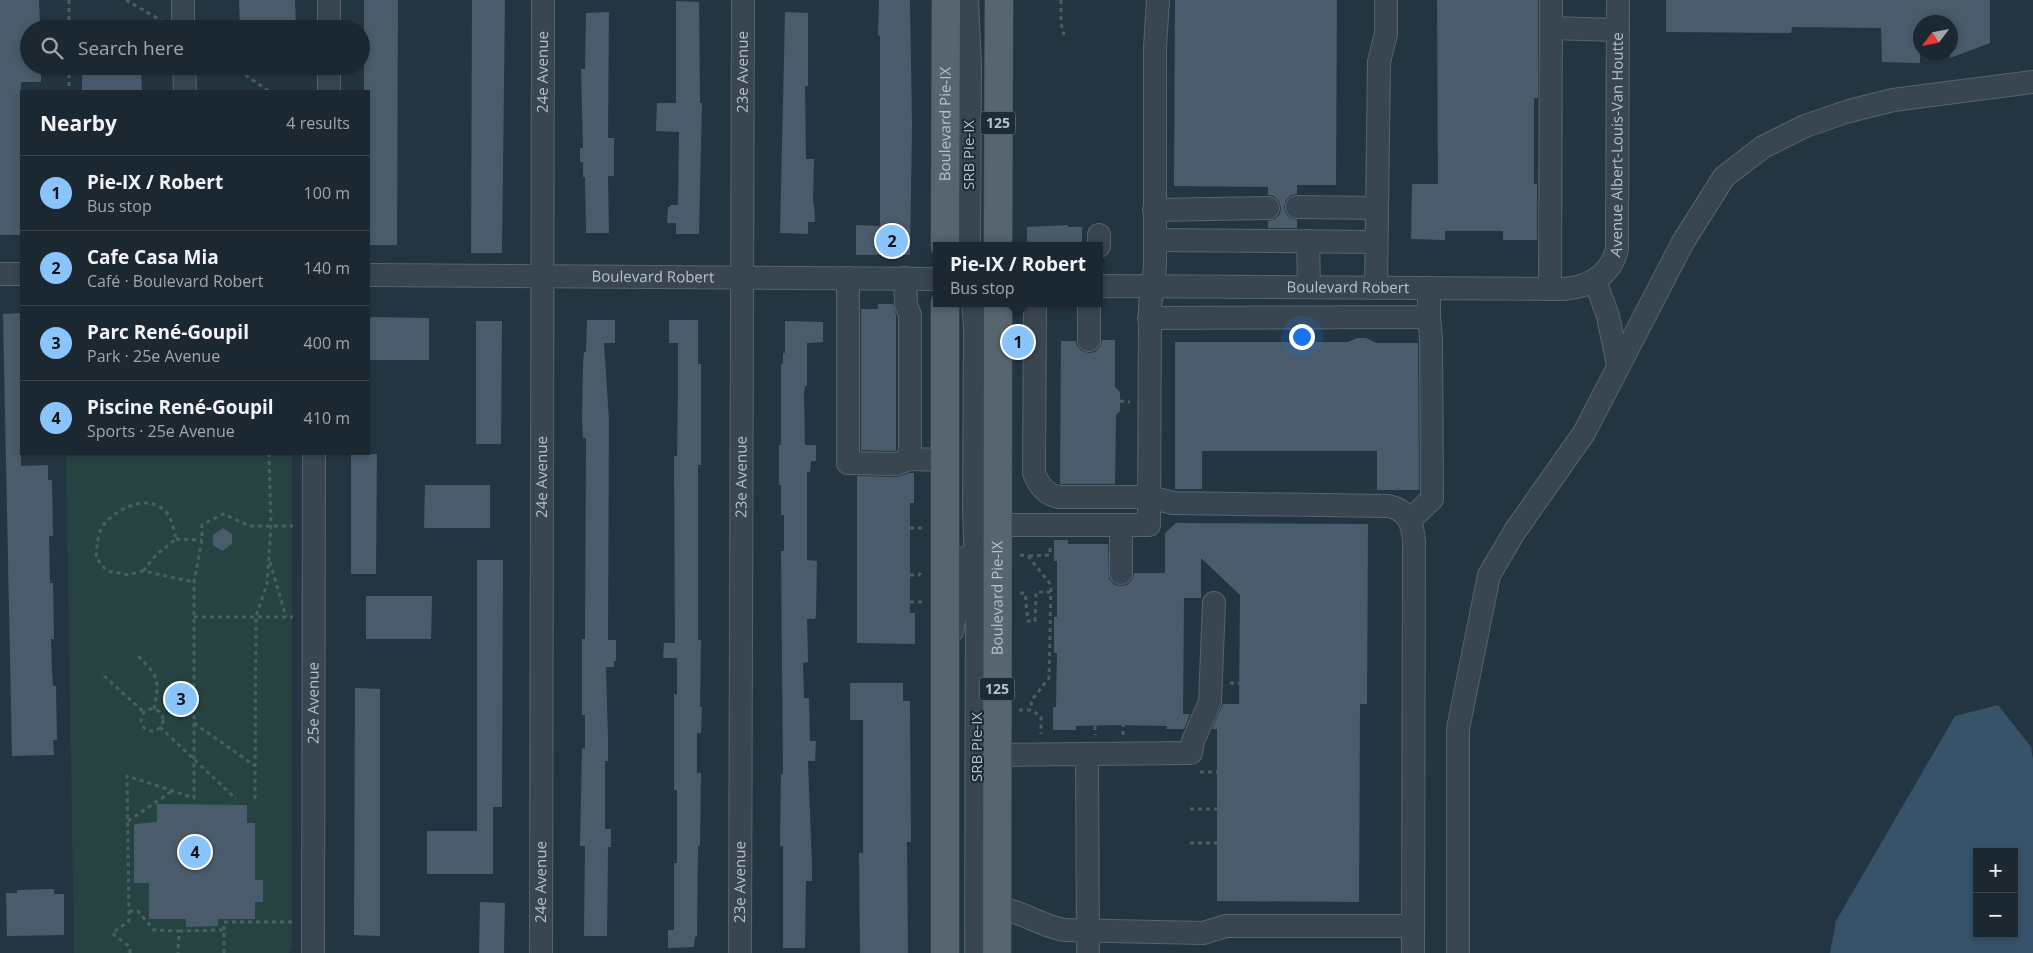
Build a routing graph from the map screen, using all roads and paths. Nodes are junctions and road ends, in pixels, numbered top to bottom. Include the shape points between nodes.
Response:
1 (69, 0) edge
2 (126, 0) edge
3 (183, 0) edge
4 (329, 0) edge
5 (543, 0) edge
6 (743, 0) edge
7 (946, 0) edge
8 (967, 0) edge
9 (978, 0) edge
10 (998, 0) edge
11 (1061, 0) edge
12 (1158, 0) edge
13 (1386, 0) edge
14 (1551, 0) edge
15 (1618, 0) edge
16 (69, 20) edge
17 (163, 20) edge
18 (176, 20) edge
19 (329, 20) edge
20 (1551, 28) junction
21 (1618, 30) junction
22 (1064, 35) dead end
23 (970, 65) junction
24 (69, 75) edge
25 (184, 75) edge
26 (245, 75) edge
27 (329, 75) edge
28 (2033, 82) edge
29 (69, 90) edge
30 (185, 90) edge
31 (268, 90) edge
32 (330, 90) edge
33 (1297, 207) dead end
34 (1268, 208) dead end
35 (1376, 208) junction
36 (1154, 210) junction
37 (1155, 240) junction
38 (945, 242) edge
39 (969, 242) edge
40 (998, 242) edge
41 (1308, 242) junction
42 (1376, 242) junction
43 (0, 274) edge
44 (20, 274) edge
45 (370, 275) edge
46 (542, 276) junction
47 (743, 276) junction
48 (848, 278) junction
49 (905, 278) junction
50 (933, 279) edge
51 (1595, 280) junction
52 (1103, 286) edge
53 (1152, 287) junction
54 (1308, 287) junction
55 (1376, 288) junction
56 (1429, 288) junction
57 (1550, 289) junction
58 (945, 307) edge
59 (973, 307) edge
60 (998, 307) edge
61 (1035, 307) edge
62 (1088, 307) edge
63 (1429, 316) junction
64 (1150, 318) junction
65 (1089, 340) dead end
66 (1618, 365) junction
67 (910, 374) junction
68 (945, 375) junction
69 (1120, 401) dead end
70 (1130, 402) dead end
71 (269, 455) edge
72 (314, 455) edge
73 (910, 459) junction
74 (945, 460) junction
75 (1149, 497) junction
76 (974, 511) junction
77 (1410, 520) junction
78 (314, 525) junction
79 (998, 525) junction
80 (1121, 525) junction
81 (271, 526) junction
82 (1050, 538) dead end
83 (176, 539) junction
84 (202, 540) junction
85 (1019, 555) dead end
86 (1028, 556) junction
87 (269, 560) junction
88 (143, 571) junction
89 (1121, 573) dead end
90 (194, 582) junction
91 (1050, 592) junction
92 (1018, 593) dead end
93 (1214, 603) dead end
94 (194, 616) junction
95 (256, 616) junction
96 (286, 617) junction
97 (314, 617) junction
98 (1050, 634) junction
99 (1056, 635) dead end
100 (138, 656) dead end
101 (945, 663) junction
102 (104, 676) dead end
103 (154, 710) junction
104 (1018, 710) dead end
105 (1032, 710) junction
106 (145, 713) junction
107 (194, 723) junction
108 (1123, 723) dead end
109 (1041, 726) dead end
110 (1095, 726) dead end
111 (160, 727) junction
112 (1123, 729) dead end
113 (1095, 730) dead end
114 (1087, 754) junction
115 (997, 755) junction
116 (194, 758) junction
117 (255, 766) junction
118 (172, 791) junction
119 (236, 798) dead end
120 (254, 798) dead end
121 (1217, 809) dead end
122 (1190, 810) dead end
123 (128, 821) junction
124 (1190, 843) dead end
125 (1217, 843) dead end
126 (996, 908) junction
127 (129, 911) junction
128 (313, 922) junction
129 (1413, 926) junction
130 (224, 930) junction
131 (179, 931) junction
132 (1088, 931) junction
133 (130, 953) edge
134 (178, 953) edge
135 (224, 953) edge
136 (313, 953) edge
137 (541, 953) edge
138 (740, 953) edge
139 (945, 953) edge
140 (976, 953) edge
141 (997, 953) edge
142 (1088, 953) edge
143 (1413, 953) edge
144 (1458, 953) edge

1 - 16 path
2 - 17 path
3 - 18 street
4 - 19 street
5 - 46 street, 24e Avenue
6 - 47 street, 23e Avenue
7 - 38 main road, Boulevard Pie-IX
8 - 23 street, SRB Pie-IX
9 - 23 street, SRB Pie-IX
10 - 40 main road, 125
11 - 22 path via 1060,23
12 - 36 street
13 - 35 street via 1386,34 1379,62
14 - 20 street
15 - 21 street, Avenue Albert-Louis-Van Houtte
20 - 21 street
20 - 57 street
21 - 51 street, Avenue Albert-Louis-Van Houtte via 1616,249 1608,270
23 - 39 street, SRB Pie-IX
24 - 29 path
25 - 30 street
26 - 31 path
27 - 32 street
28 - 66 street via 1893,100 1805,126 1763,147 1724,176 1683,242
33 - 35 street
34 - 36 street
35 - 42 street
36 - 37 street
37 - 41 street
37 - 53 street
41 - 42 street
41 - 54 street
42 - 55 street
43 - 44 street
45 - 46 street, Boulevard Robert
46 - 47 street, Boulevard Robert
46 - 137 street, 24e Avenue
47 - 48 street, Boulevard Robert
47 - 138 street, 23e Avenue
48 - 49 street, Boulevard Robert
48 - 73 street via 848,463 896,464
49 - 50 street, Boulevard Robert
49 - 67 street via 906,305 910,315
51 - 57 street, Boulevard Robert via 1571,289
51 - 66 street via 1608,316
52 - 53 street, Boulevard Robert
53 - 54 street, Boulevard Robert
53 - 64 street
54 - 55 street, Boulevard Robert
55 - 56 street, Boulevard Robert
56 - 57 street, Boulevard Robert
56 - 63 street
58 - 68 main road
59 - 76 street, SRB Pie-IX
60 - 79 main road, Boulevard Pie-IX / 125
61 - 75 street via 1034,467 1038,484 1046,492 1060,497
62 - 65 street
63 - 64 street
63 - 77 street via 1432,499
64 - 75 street
66 - 144 street via 1584,433 1515,531 1489,575 1458,729
67 - 68 street
67 - 73 street
68 - 74 main road
69 - 70 path
71 - 81 path
72 - 78 street, 25e Avenue
73 - 74 street
74 - 101 main road
75 - 77 street via 1173,503 1388,506 1403,512
75 - 80 street via 1149,525
76 - 101 street, SRB Pie-IX via 964,579
76 - 140 street, SRB Pie-IX via 977,589
77 - 129 street via 1414,530
78 - 81 path
78 - 97 street, 25e Avenue
79 - 80 street
79 - 115 main road, Boulevard Pie-IX / 125
80 - 89 street
81 - 84 path via 250,526 223,514 202,525
81 - 87 path
82 - 86 path via 1050,555
83 - 84 path
83 - 88 path
83 - 88 path via 166,512 150,503 126,507 106,522 97,540 96,558 101,566 107,571 128,575
84 - 90 path
85 - 86 path
86 - 91 path via 1050,585
87 - 95 path via 267,584
87 - 96 path
88 - 90 path
90 - 94 path
91 - 92 path via 1036,592 1035,621 1028,622 1025,593
91 - 98 path
93 - 114 street via 1210,702 1191,753
94 - 95 path
94 - 107 path
95 - 96 path
95 - 117 path
96 - 97 path
97 - 128 street, 25e Avenue
98 - 99 path
98 - 105 path via 1049,678 1032,701
100 - 103 path via 152,669 158,681
101 - 139 main road
102 - 106 path
103 - 106 path
103 - 111 path via 162,716
104 - 105 path
105 - 109 path via 1041,717
106 - 111 path via 144,728 154,731
107 - 116 path
107 - 117 path
108 - 112 path
110 - 113 path
111 - 116 path
114 - 115 street
114 - 132 street
115 - 126 main road, Boulevard Pie-IX / 125
116 - 118 path via 194,798
116 - 119 path
117 - 120 path
118 - 123 path
118 - 123 path via 127,776
121 - 122 path
123 - 127 path
124 - 125 path
126 - 132 street via 1010,910 1058,929
126 - 141 main road, Boulevard Pie-IX / 125
127 - 131 path via 138,911 154,930
127 - 133 path via 129,921 112,932 130,946
128 - 130 path via 224,922
128 - 136 street, 25e Avenue
129 - 132 street via 1226,926 1202,933
129 - 143 street
130 - 131 path
130 - 135 path
131 - 134 path
132 - 142 street

